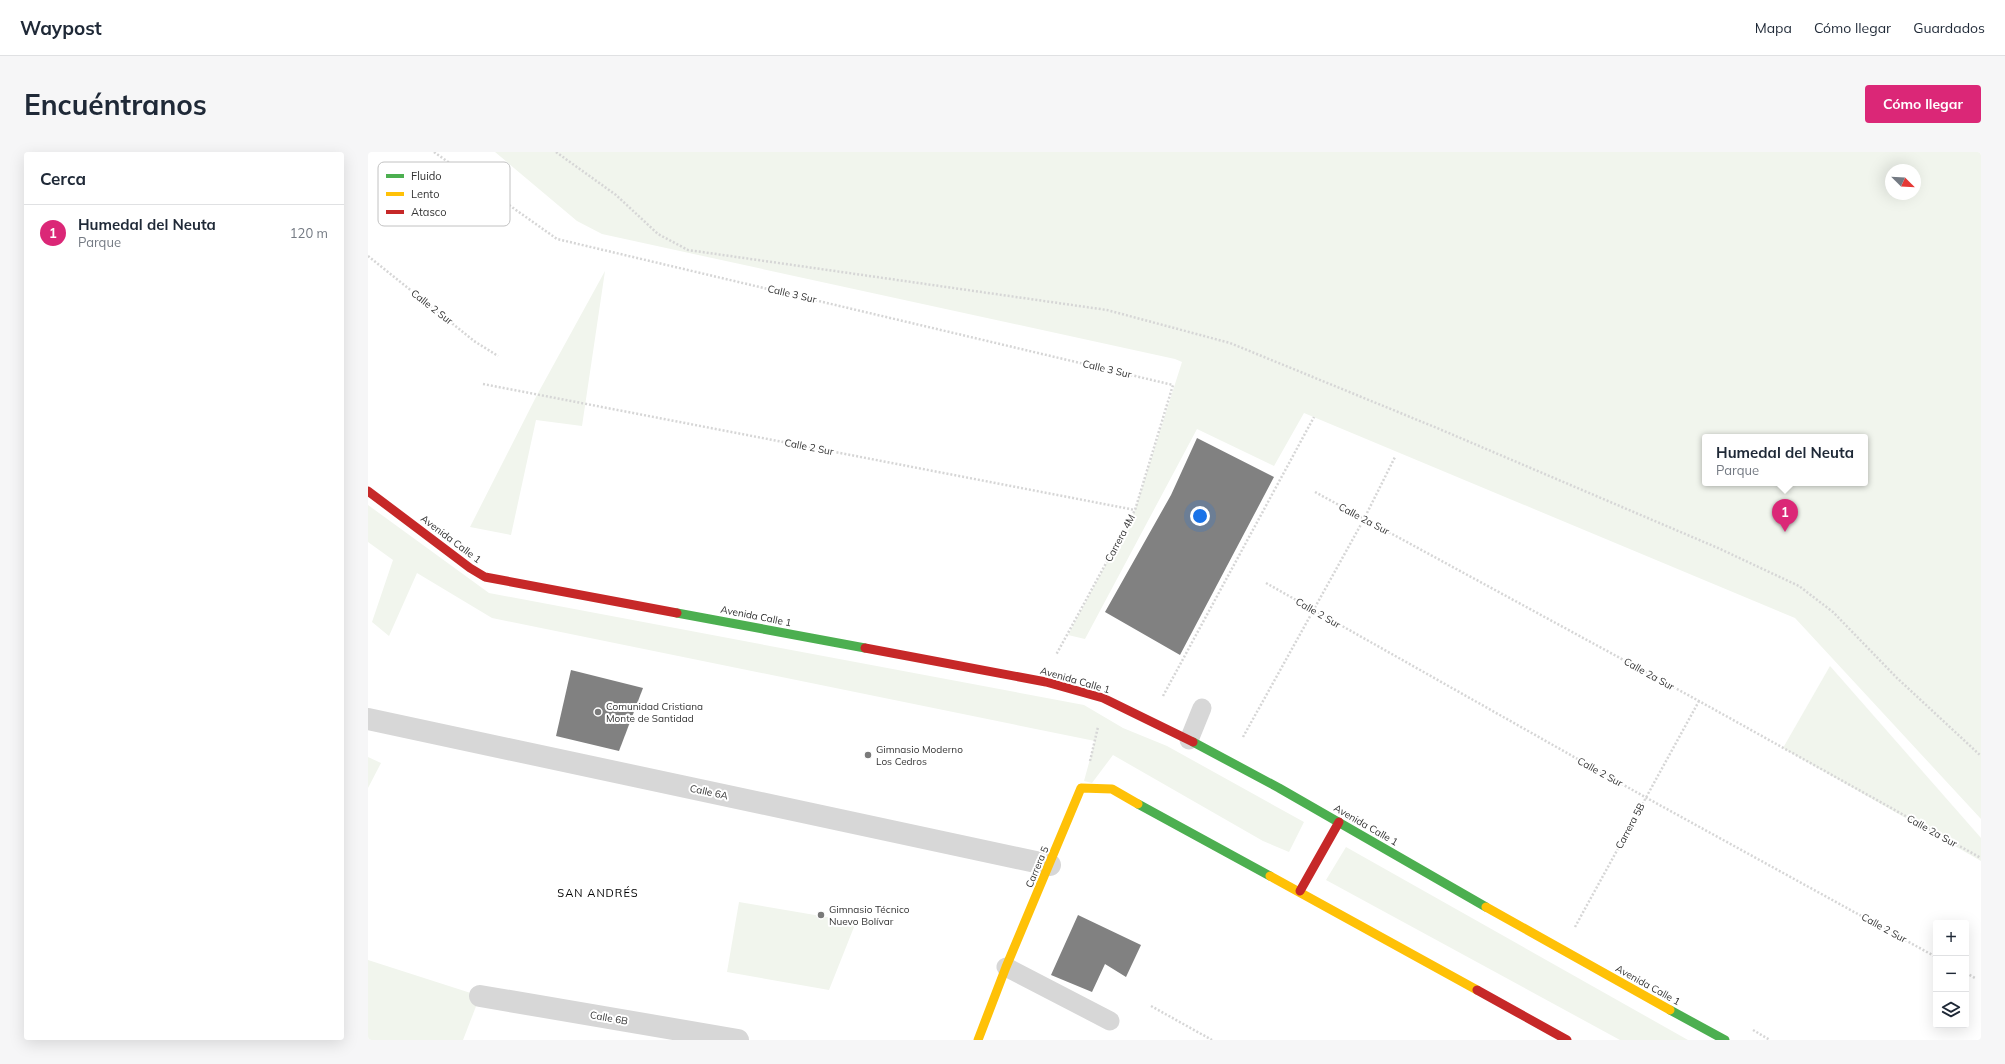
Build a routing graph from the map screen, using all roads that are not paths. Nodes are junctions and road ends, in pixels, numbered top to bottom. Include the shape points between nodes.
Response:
1 (368, 492) edge
2 (1199, 714) road end
3 (368, 719) edge
4 (1189, 740) junction
5 (1339, 822) junction
6 (1050, 865) junction
7 (1300, 891) junction
8 (1006, 967) junction
9 (480, 996) dead end
10 (1110, 1022) dead end
11 (738, 1040) edge
12 (978, 1040) edge
13 (1567, 1040) edge
14 (1726, 1040) edge

1 - 4 main road, Avenida Calle 1 via 485,577 1046,682 1103,698
2 - 4 lane
3 - 6 street, Calle 6A
4 - 5 main road, Avenida Calle 1
5 - 7 main road
5 - 14 main road, Avenida Calle 1 via 1562,951
6 - 7 main road, Carrera 5 via 1081,788 1112,789
6 - 8 main road, Carrera 5
7 - 13 main road
8 - 10 lane
8 - 12 main road, Carrera 5
9 - 11 street, Calle 6B

